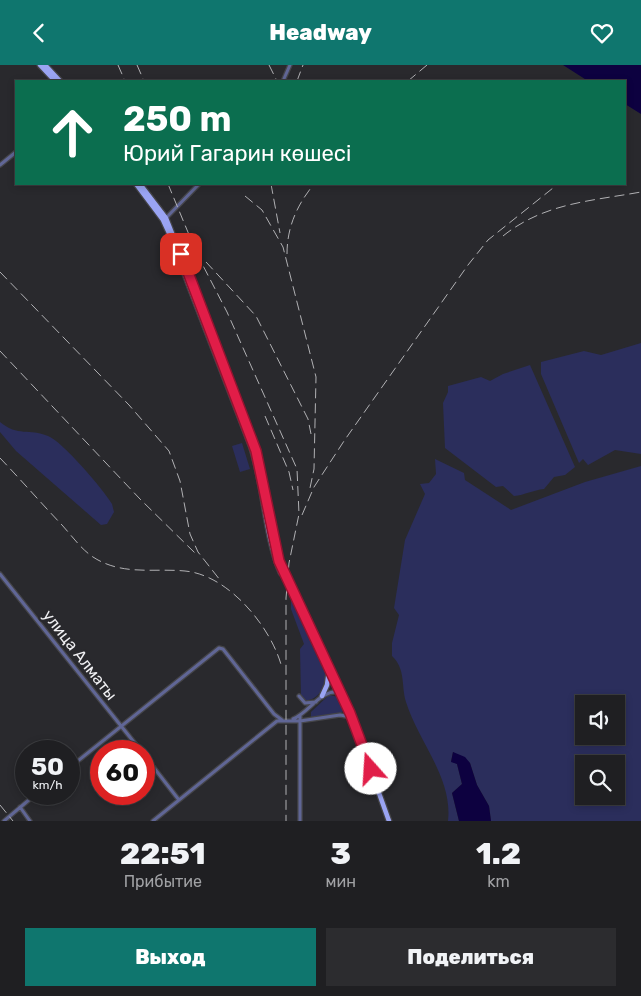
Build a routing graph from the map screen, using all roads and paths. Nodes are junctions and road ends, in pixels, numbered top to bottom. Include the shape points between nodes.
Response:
1 (40, 65) edge
2 (45, 65) edge
3 (290, 65) edge
4 (54, 80) edge
5 (59, 80) edge
6 (283, 80) edge
7 (15, 153) edge
8 (0, 165) edge
9 (137, 185) edge
10 (141, 185) edge
11 (198, 185) edge
12 (166, 219) junction
13 (282, 571) junction
14 (0, 574) edge
15 (329, 667) junction
16 (340, 692) junction
17 (299, 696) dead end
18 (322, 696) junction
19 (317, 702) junction
20 (300, 716) junction
21 (352, 717) junction
22 (282, 720) junction
23 (291, 720) junction
24 (300, 721) junction
25 (120, 725) junction
26 (132, 740) edge
27 (80, 758) edge
28 (155, 769) edge
29 (179, 800) junction
30 (22, 805) edge
31 (20, 807) junction
32 (4, 821) edge
33 (30, 821) edge
34 (153, 821) edge
35 (300, 821) edge
36 (389, 821) edge

1 - 4 main road
2 - 5 main road
3 - 6 street
7 - 8 street
9 - 13 main road via 169,233 251,446 259,472 271,545
10 - 12 main road
11 - 12 street
12 - 13 main road via 256,451 274,546
13 - 15 main road, bridge
14 - 25 street, улица Алматы
15 - 16 main road
15 - 18 main road
16 - 18 street
16 - 21 main road
17 - 19 street via 306,703
18 - 19 street
19 - 20 street
20 - 23 street
20 - 24 street
21 - 24 street via 340,715
21 - 36 main road
22 - 23 street
22 - 25 street via 223,649 215,650
22 - 29 street
23 - 24 street
24 - 35 street
25 - 26 street, улица Алматы
25 - 27 street
28 - 29 street
29 - 34 street
30 - 31 street
31 - 32 street
31 - 33 street

